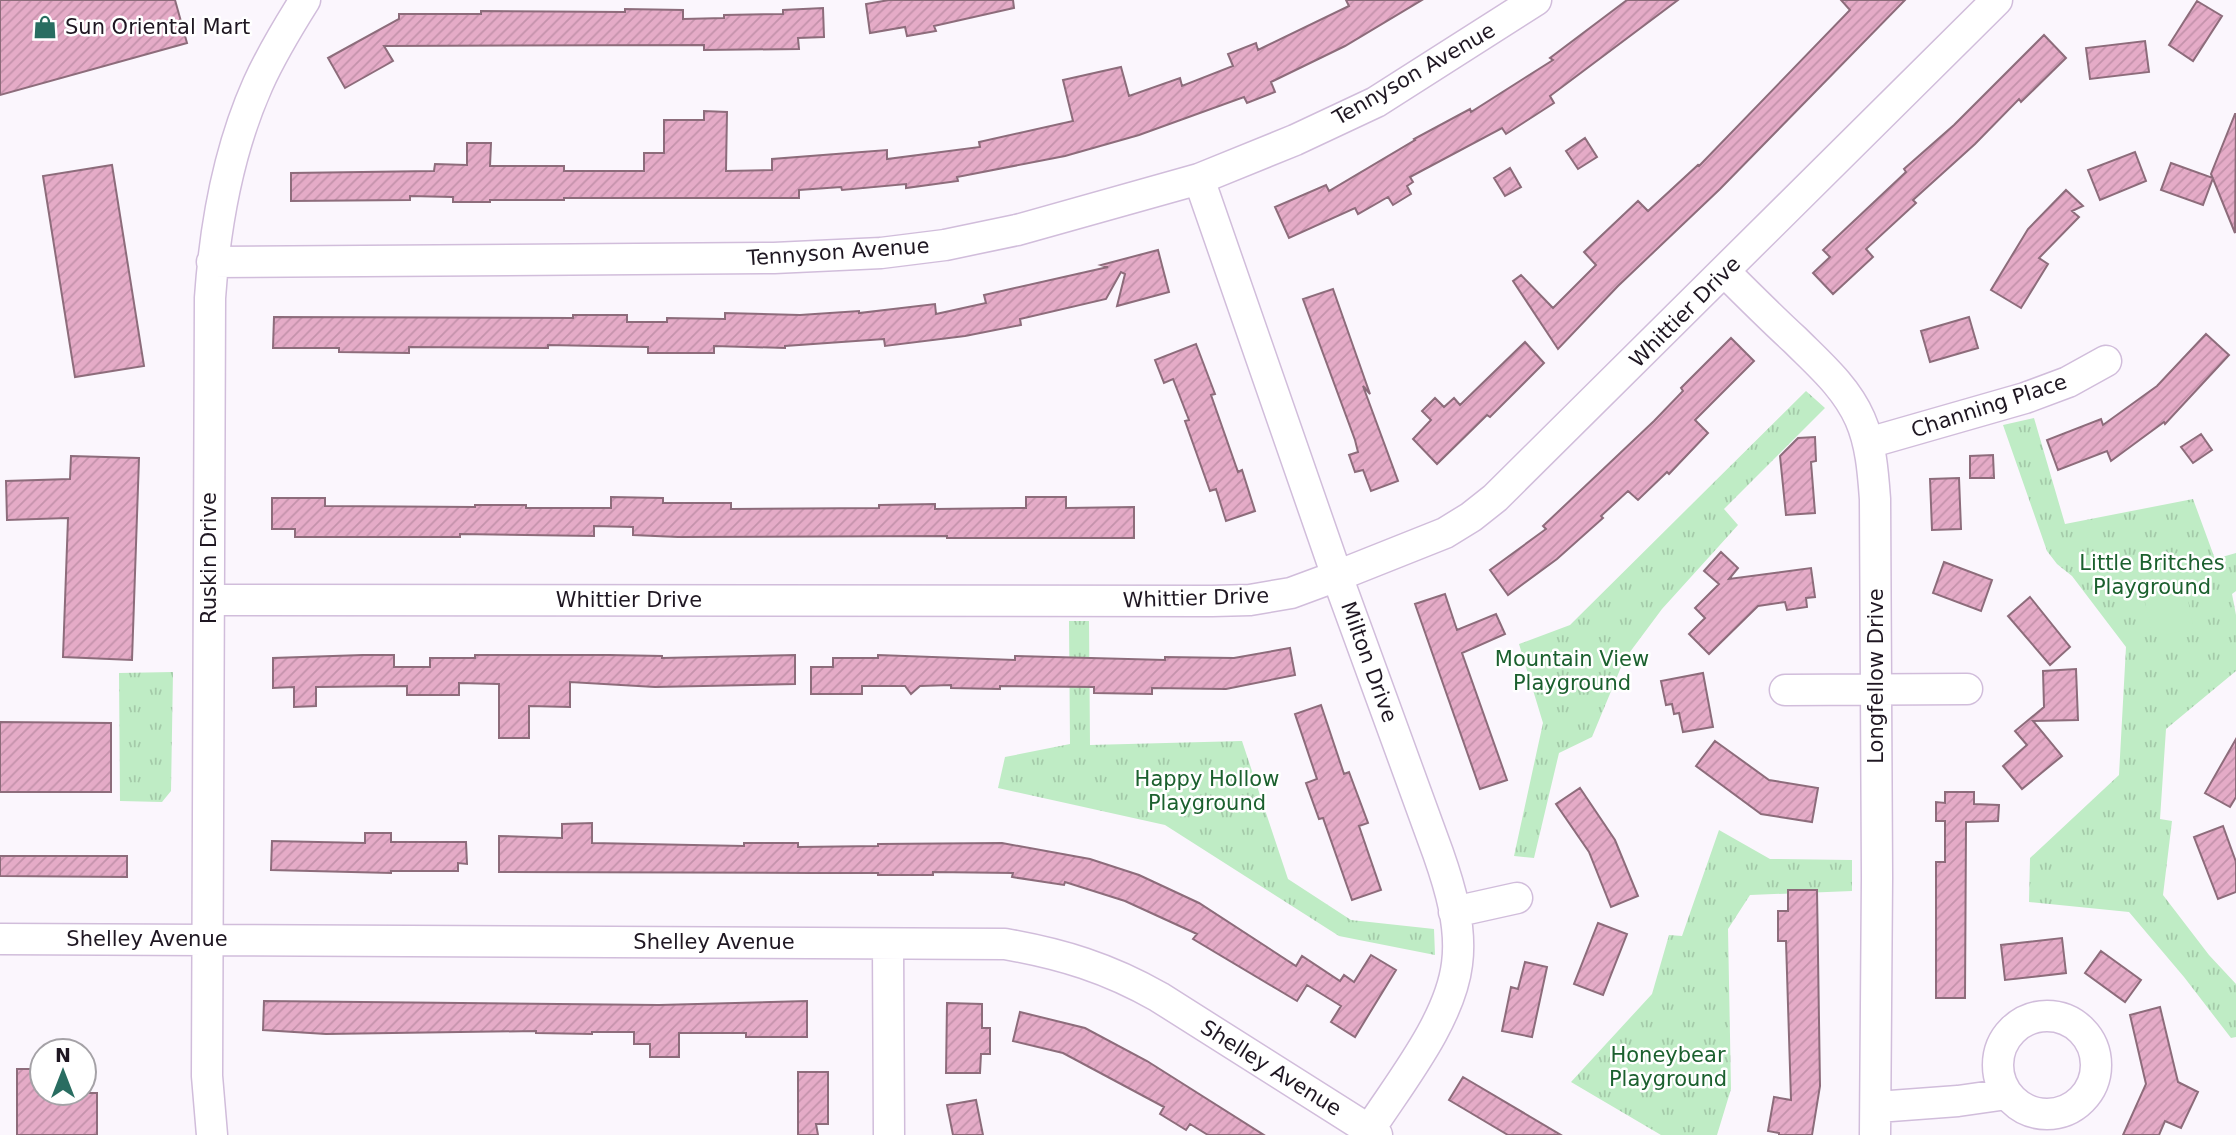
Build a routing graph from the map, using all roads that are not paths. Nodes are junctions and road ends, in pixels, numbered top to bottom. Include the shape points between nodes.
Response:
1 (304, 0) edge
2 (1536, 0) edge
3 (1997, 0) edge
4 (1199, 179) junction
5 (212, 262) junction
6 (1725, 272) junction
7 (2106, 360) dead end
8 (1868, 443) junction
9 (1337, 576) junction
10 (209, 600) junction
11 (1967, 689) dead end
12 (1785, 690) dead end
13 (1877, 690) junction
14 (1517, 898) dead end
15 (1454, 912) junction
16 (0, 939) edge
17 (207, 939) junction
18 (888, 944) junction
19 (2007, 1094) dead end
20 (1876, 1121) edge
21 (1371, 1133) edge
22 (212, 1135) edge
23 (889, 1135) edge

1 - 5 street, Ruskin Drive via 257,85 238,139
2 - 4 street, Tennyson Avenue via 1376,102
3 - 6 street, Whittier Drive
4 - 5 street, Tennyson Avenue via 1017,230 881,253 636,261
4 - 9 street, Milton Drive
5 - 10 street, Ruskin Drive
6 - 8 street, Longfellow Drive via 1831,375 1860,420
6 - 9 street, Whittier Drive via 1503,491 1471,517 1445,533
7 - 8 street, Channing Place via 2068,382 2025,398
8 - 13 street, Longfellow Drive via 1875,499
9 - 10 street, Whittier Drive via 1290,593 1237,600
9 - 15 street, Milton Drive via 1442,862
10 - 17 street, Ruskin Drive
11 - 13 street
12 - 13 street
13 - 20 street, Longfellow Drive
14 - 15 street
15 - 21 street, Milton Drive via 1458,963 1443,1015
16 - 17 street, Shelley Avenue
17 - 18 street, Shelley Avenue
17 - 22 street, Ruskin Drive via 206,1076
18 - 21 street, Shelley Avenue via 1005,944 1082,961 1123,976
18 - 23 street
19 - 20 street

